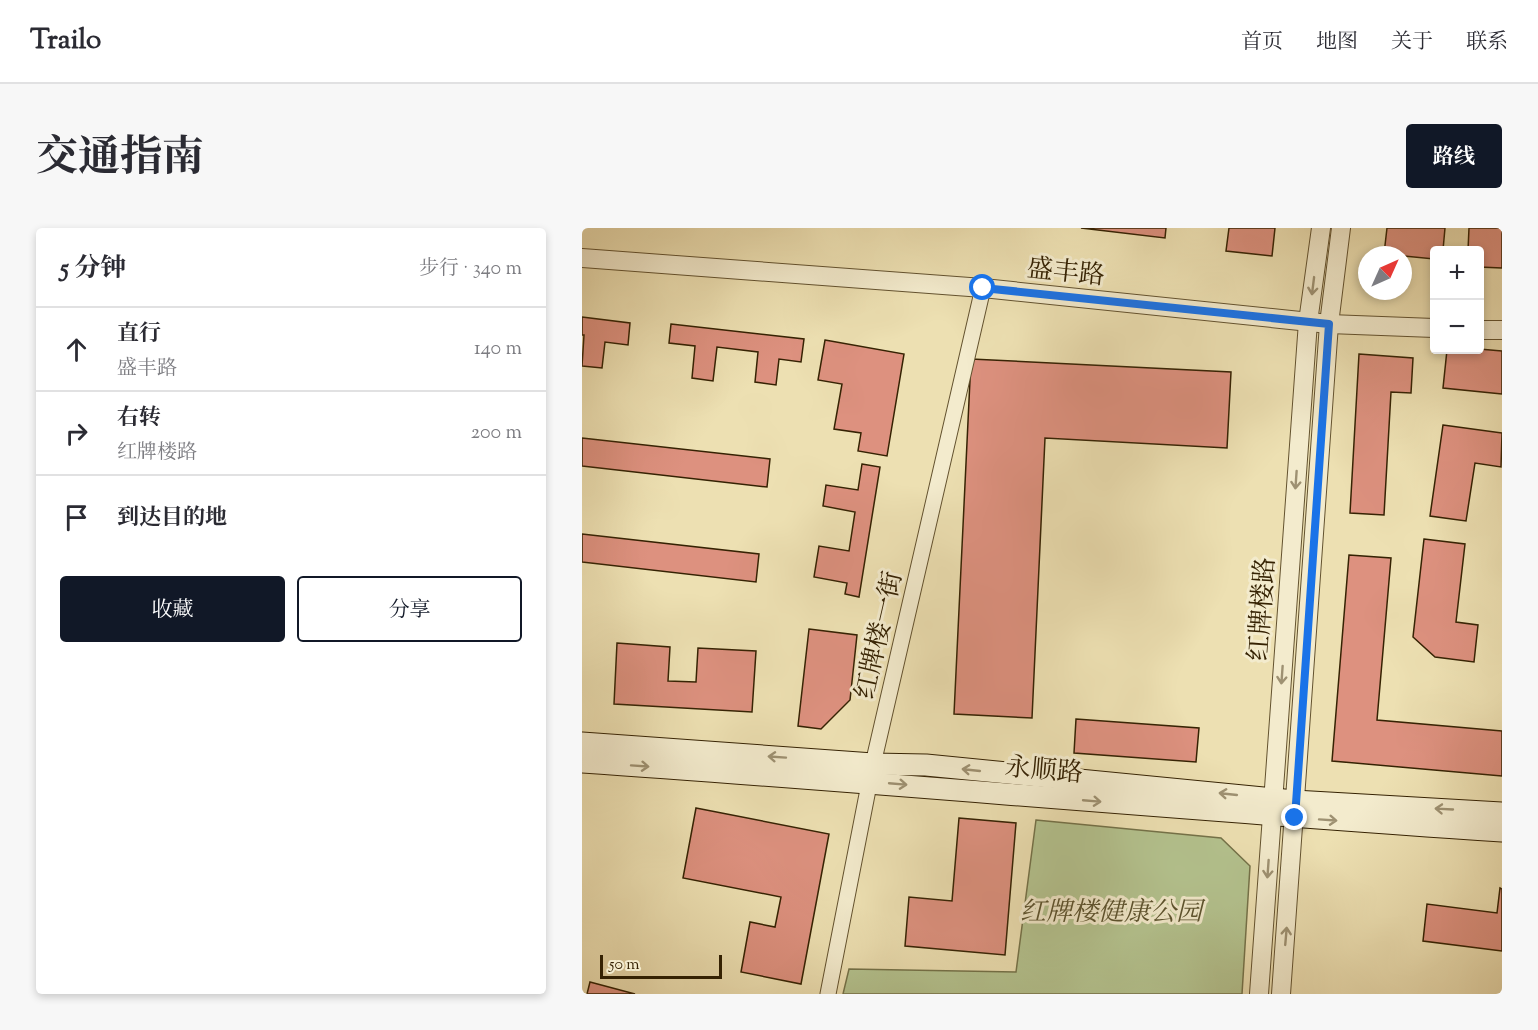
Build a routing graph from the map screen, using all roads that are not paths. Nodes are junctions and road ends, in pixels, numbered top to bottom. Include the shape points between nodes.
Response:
1 (1321, 228) edge
2 (1341, 228) edge
3 (582, 258) edge
4 (983, 288) junction
5 (1308, 322) junction
6 (1329, 324) junction
7 (1430, 328) edge
8 (1484, 330) edge
9 (1502, 330) edge
10 (582, 743) edge
11 (582, 762) edge
12 (872, 773) junction
13 (1272, 807) junction
14 (1294, 809) junction
15 (1502, 813) edge
16 (1502, 831) edge
17 (828, 994) edge
18 (1259, 994) edge
19 (1281, 994) edge

1 -> 5 street, 红牌楼路
2 - 6 street, 红牌楼路
3 - 4 street, 盛丰路
4 - 5 street, 盛丰路
4 - 12 street, 红牌楼一街
5 - 6 street, 盛丰路
5 -> 13 street, 红牌楼路
6 - 7 street, 盛丰路
6 - 14 street, 红牌楼路
8 - 9 street
12 -> 10 main road
11 -> 12 main road, 永顺路
12 - 13 main road, 永顺路
12 - 17 street, 红牌楼一街
13 - 14 main road, 永顺路
13 -> 18 street, 红牌楼路
15 -> 14 main road
14 -> 16 main road, 永顺路
19 -> 14 street, 红牌楼路

